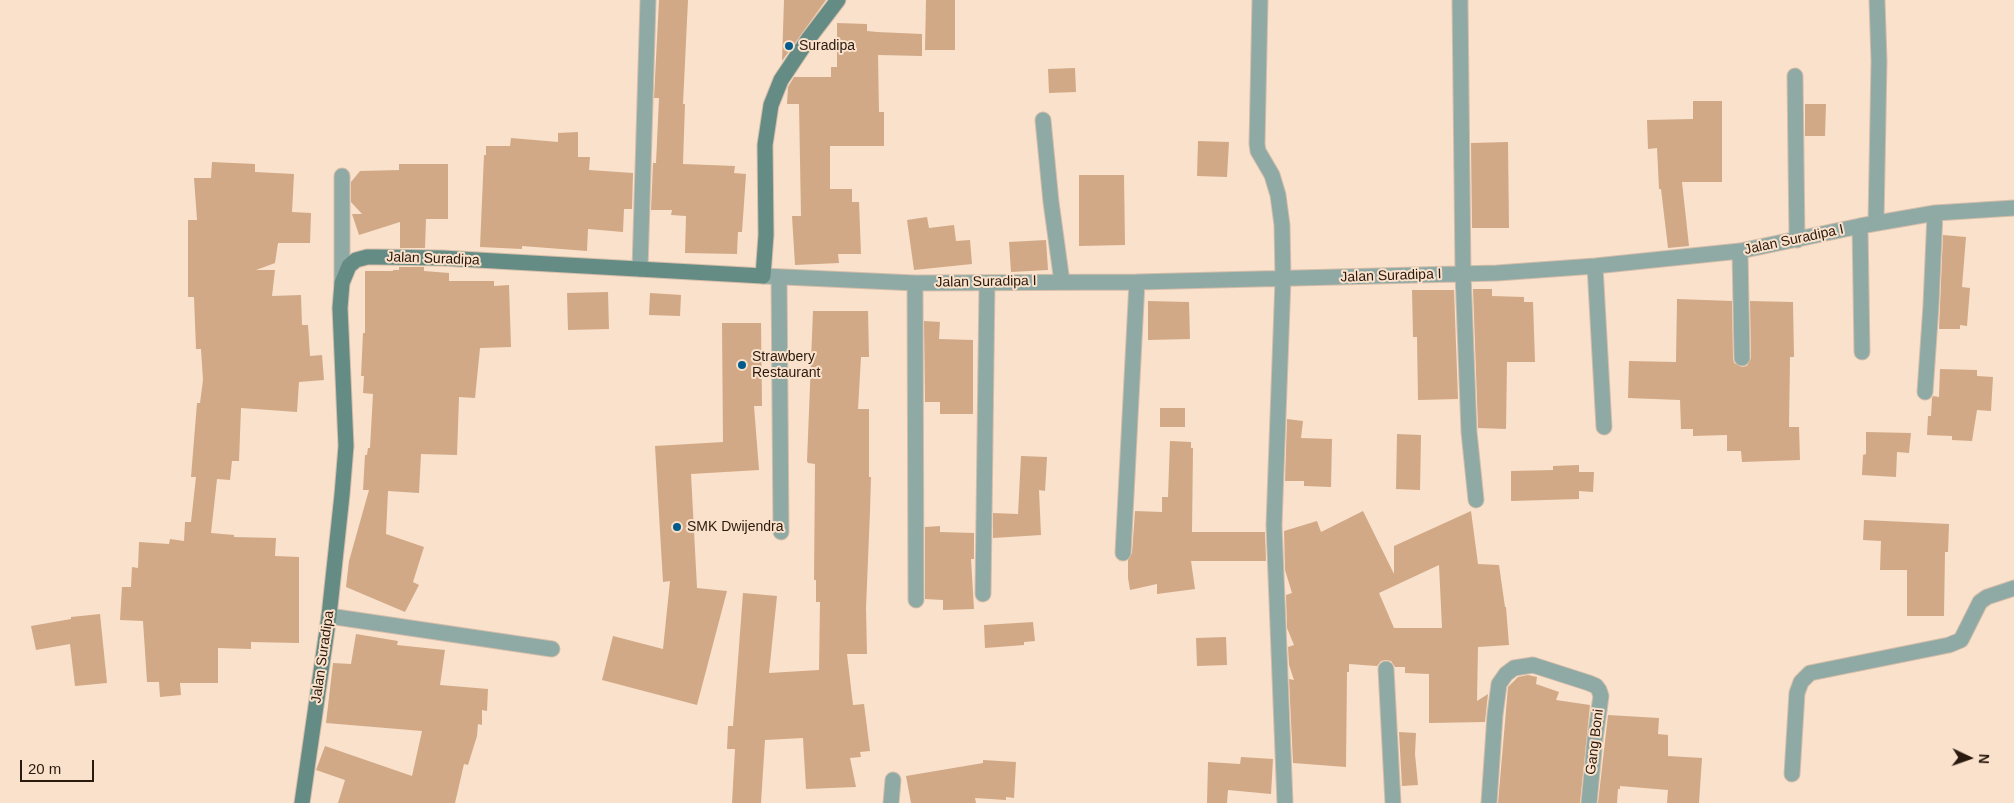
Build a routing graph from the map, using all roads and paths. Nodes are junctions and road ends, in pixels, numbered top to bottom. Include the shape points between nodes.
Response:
1 (648, 0) edge
2 (838, 0) edge
3 (1260, 0) edge
4 (1460, 0) edge
5 (1877, 0) edge
6 (1795, 76) dead end
7 (1042, 120) dead end
8 (342, 176) dead end
9 (1934, 213) junction
10 (2014, 213) edge
11 (1876, 223) junction
12 (1860, 226) junction
13 (1797, 240) junction
14 (1740, 251) junction
15 (1595, 266) junction
16 (640, 269) junction
17 (1463, 273) junction
18 (763, 276) junction
19 (779, 277) junction
20 (1283, 279) junction
21 (987, 282) junction
22 (1062, 282) junction
23 (1137, 282) junction
24 (342, 283) junction
25 (915, 283) junction
26 (1862, 352) dead end
27 (1742, 358) dead end
28 (1925, 392) dead end
29 (1604, 427) dead end
30 (1476, 500) dead end
31 (781, 532) dead end
32 (1123, 553) dead end
33 (2014, 588) edge
34 (983, 594) dead end
35 (916, 600) dead end
36 (329, 616) junction
37 (552, 649) dead end
38 (1386, 669) dead end
39 (1792, 774) dead end
40 (893, 780) dead end
41 (302, 803) edge
42 (891, 803) edge
43 (1285, 803) edge
44 (1393, 803) edge
45 (1489, 803) edge
46 (1589, 803) edge

1 - 16 street
2 - 18 street via 781,80 772,105 765,146
3 - 20 street via 1257,144 1278,195
4 - 17 street
5 - 11 street
6 - 13 street
7 - 22 street
8 - 24 street
9 - 10 street, Jalan Suradipa I
9 - 11 street, Jalan Suradipa I
9 - 28 street
11 - 12 street, Jalan Suradipa I
12 - 13 street, Jalan Suradipa I
12 - 26 street
13 - 14 street, Jalan Suradipa I
14 - 15 street, Jalan Suradipa I
14 - 27 street
15 - 17 street, Jalan Suradipa I
15 - 29 street
16 - 18 street, Jalan Suradipa
16 - 24 street, Jalan Suradipa via 366,257 352,262
17 - 20 street, Jalan Suradipa I
17 - 30 street via 1468,432
18 - 19 street, Jalan Suradipa I
19 - 25 street, Jalan Suradipa I
19 - 31 street
20 - 23 street, Jalan Suradipa I
20 - 43 street via 1274,525
21 - 22 street, Jalan Suradipa I
21 - 25 street, Jalan Suradipa I
21 - 34 street
22 - 23 street, Jalan Suradipa I
23 - 32 street
24 - 36 street, Jalan Suradipa via 340,308 346,446
25 - 35 street
33 - 39 street via 1986,596 1961,640 1949,645 1810,673 1801,682 1797,693
36 - 37 street
36 - 41 street, Jalan Suradipa
38 - 44 street
40 - 42 street
45 - 46 street, Gang Boni via 1498,687 1514,668 1533,665 1589,682 1596,686 1601,696

